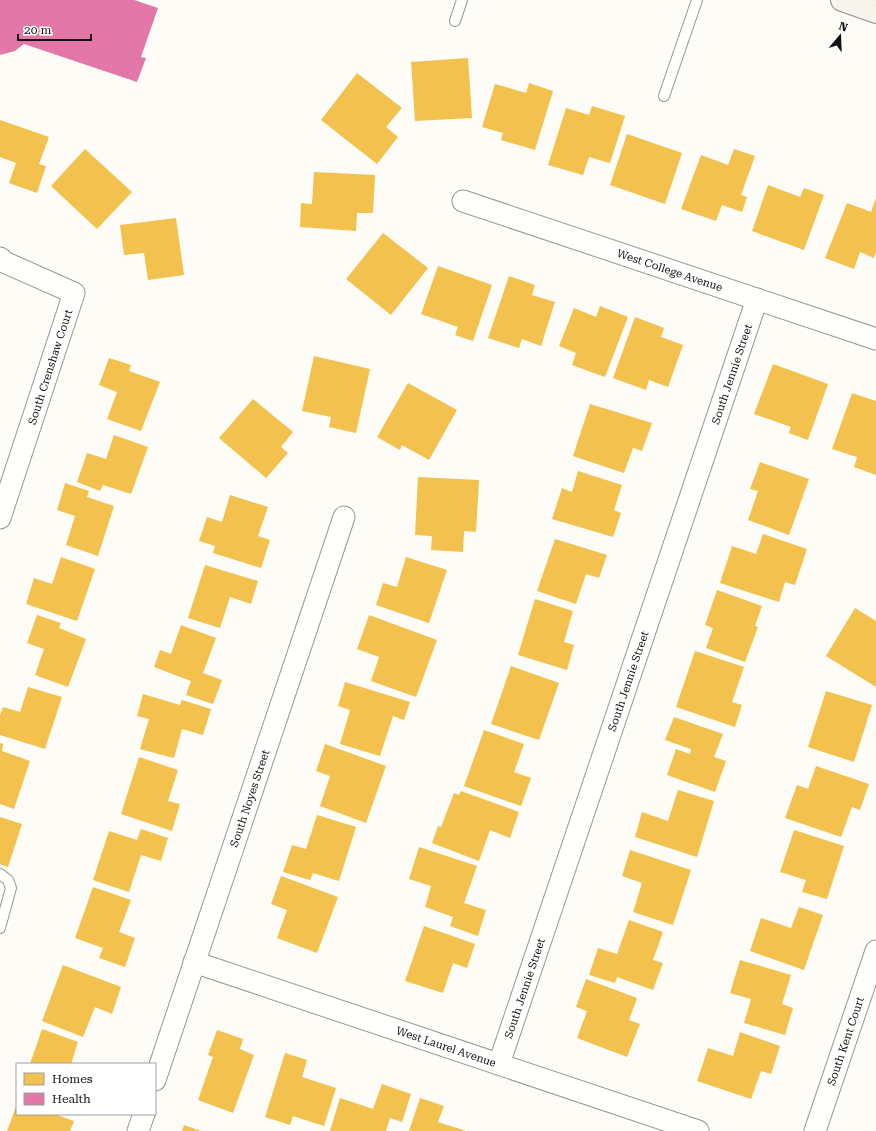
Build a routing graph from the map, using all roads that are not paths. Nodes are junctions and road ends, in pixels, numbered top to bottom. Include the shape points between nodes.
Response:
1 (462, 0) edge
2 (696, 0) edge
3 (842, 0) edge
4 (876, 12) edge
5 (455, 21) dead end
6 (664, 96) dead end
7 (463, 200) dead end
8 (0, 258) edge
9 (757, 299) junction
10 (876, 339) edge
11 (344, 517) dead end
12 (0, 518) edge
13 (0, 874) edge
14 (0, 928) edge
15 (876, 951) edge
16 (194, 962) junction
17 (499, 1064) junction
18 (156, 1077) edge
19 (144, 1115) edge
20 (138, 1131) edge
21 (698, 1131) edge
22 (815, 1131) edge

1 - 5 lane
2 - 6 lane
3 - 4 street
7 - 9 street, West College Avenue
8 - 12 street, South Crenshaw Court via 74,293
9 - 10 street, West College Avenue
9 - 17 street, South Jennie Street
11 - 16 street, South Noyes Street
13 - 14 lane via 8,880 11,888
15 - 22 street, South Kent Court
16 - 17 street, West Laurel Avenue
16 - 18 street, South Noyes Street
17 - 21 street, West Laurel Avenue
19 - 20 street

